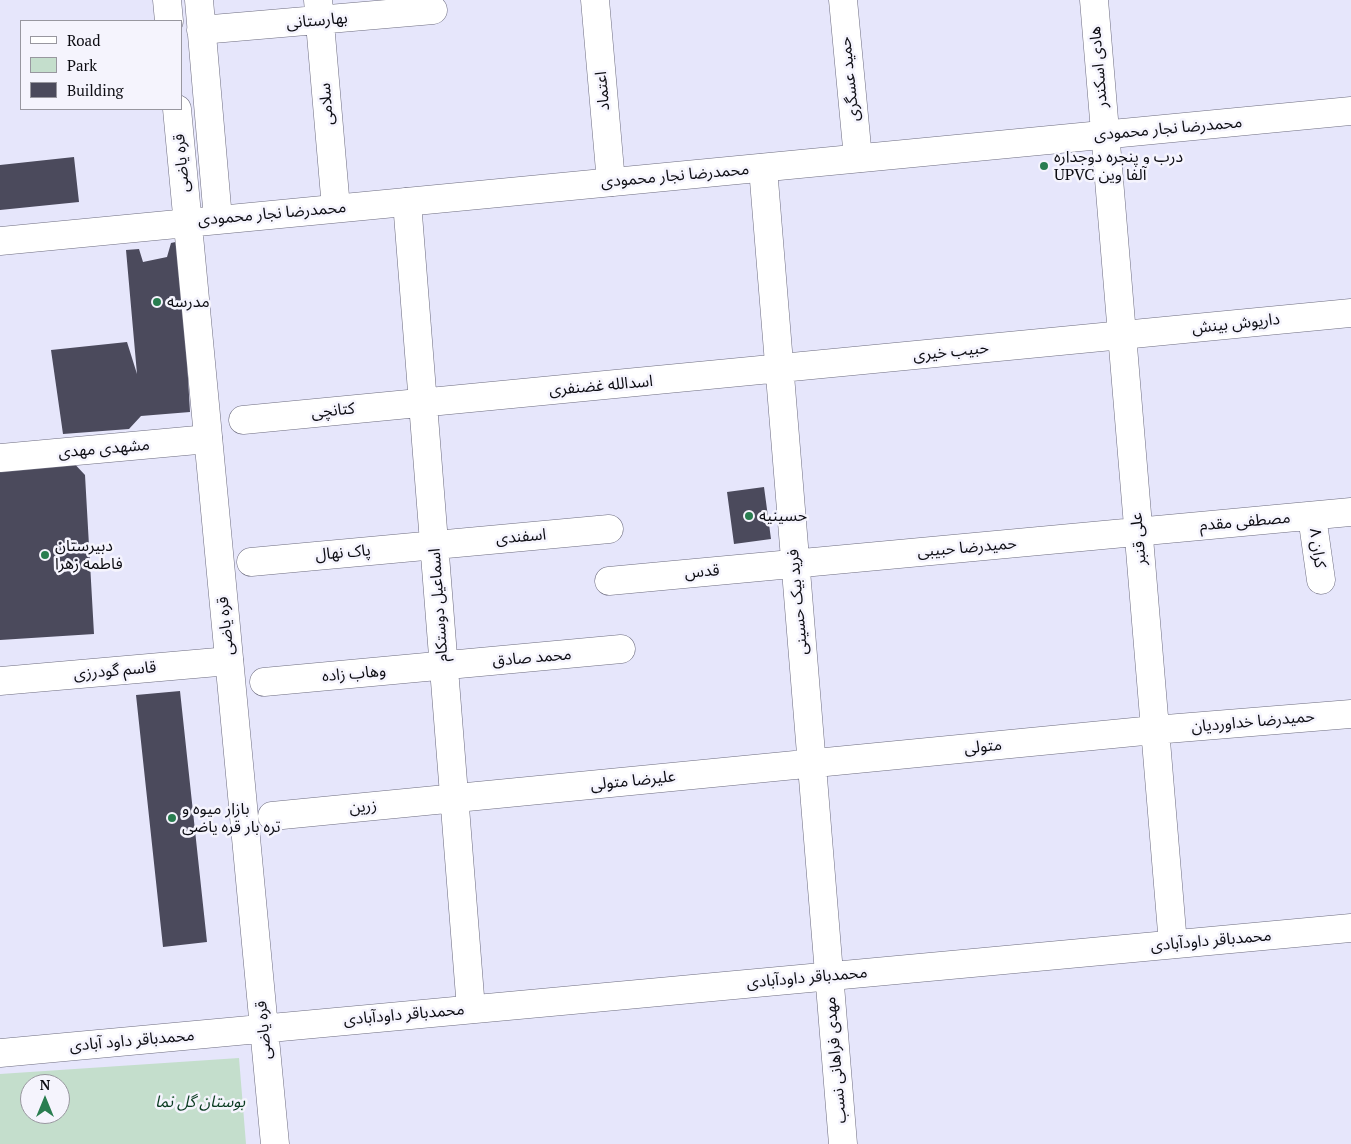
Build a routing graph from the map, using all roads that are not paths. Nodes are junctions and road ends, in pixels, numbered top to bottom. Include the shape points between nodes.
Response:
1 (166, 0) edge
2 (199, 0) edge
3 (595, 0) edge
4 (843, 0) edge
5 (1094, 0) edge
6 (319, 10) edge
7 (433, 10) dead end
8 (169, 20) edge
9 (201, 30) junction
10 (177, 110) edge
11 (1351, 111) edge
12 (1105, 135) junction
13 (858, 158) junction
14 (763, 168) junction
15 (611, 182) junction
16 (407, 202) junction
17 (336, 208) junction
18 (218, 219) junction
19 (188, 223) junction
20 (0, 241) edge
21 (1351, 313) edge
22 (1122, 335) junction
23 (779, 368) junction
24 (423, 403) junction
25 (243, 420) dead end
26 (208, 439) junction
27 (0, 458) edge
28 (1351, 512) edge
29 (1312, 516) junction
30 (609, 529) dead end
31 (1138, 532) junction
32 (434, 545) junction
33 (252, 562) dead end
34 (795, 564) junction
35 (1321, 580) dead end
36 (609, 581) dead end
37 (621, 649) dead end
38 (229, 661) junction
39 (444, 666) junction
40 (0, 681) edge
41 (264, 682) dead end
42 (1351, 714) edge
43 (1154, 730) junction
44 (812, 763) junction
45 (454, 798) junction
46 (272, 816) dead end
47 (1351, 928) edge
48 (1172, 944) junction
49 (829, 976) junction
50 (471, 1009) junction
51 (264, 1028) junction
52 (0, 1053) edge
53 (275, 1144) edge
54 (843, 1144) edge

1 - 8 street
2 - 9 street
3 - 15 street, اعتماد
4 - 13 street, حمید عسگری
5 - 12 street, هادی اسکندر
6 - 7 street, بهارستانی
6 - 9 street, بهارستانی
6 - 17 street, سلامی
9 - 18 street
10 - 19 street, قره یاضی
11 - 12 street, محمدرضا نجار محمودی
12 - 13 street, محمدرضا نجار محمودی
12 - 22 street, علی قنبر
13 - 14 street, محمدرضا نجار محمودی
14 - 15 street, محمدرضا نجار محمودی
14 - 23 street, فرید بیک حسینی
15 - 16 street, محمدرضا نجار محمودی
16 - 17 street, محمدرضا نجار محمودی
16 - 24 street, اسماعیل دوستکام
17 - 18 street, محمدرضا نجار محمودی
18 - 19 street, محمدرضا نجار محمودی
19 - 20 street, محمدرضا نجار محمودی
19 - 26 street, قره یاضی
21 - 22 street, داریوش بینش
22 - 23 street, حبیب خیری
22 - 31 street, علی قنبر
23 - 24 street, اسدالله غضنفری
23 - 34 street, فرید بیک حسینی
24 - 25 street, کتانچی
24 - 32 street, اسماعیل دوستکام
26 - 27 street, مشهدی مهدی
26 - 38 street, قره یاضی
28 - 29 street, مصطفی مقدم
29 - 31 street, مصطفی مقدم
29 - 35 street, کران ۸
30 - 32 street, اسفندی
31 - 34 street, حمیدرضا حبیبی
31 - 43 street, علی قنبر
32 - 33 street, پاک نهال
32 - 39 street, اسماعیل دوستکام
34 - 36 street, قدس
34 - 44 street, فرید بیک حسینی
37 - 39 street, محمد صادق
38 - 40 street, قاسم گودرزی
38 - 51 street, قره یاضی
39 - 41 street, وهاب زاده
39 - 45 street, اسماعیل دوستکام
42 - 43 street, حمیدرضا خداوردیان
43 - 44 street, متولی
43 - 48 street, علی قنبر
44 - 45 street, علیرضا متولی
44 - 49 street, فرید بیک حسینی
45 - 46 street, زرین
45 - 50 street, اسماعیل دوستکام
47 - 48 street, محمدباقر داودآبادی
48 - 49 street, محمدباقر داودآبادی
49 - 50 street, محمدباقر داودآبادی
49 - 54 street, مهدی فراهانی نسب
50 - 51 street, محمدباقر داودآبادی
51 - 52 street, محمدباقر داود آبادی
51 - 53 street, قره یاضی

